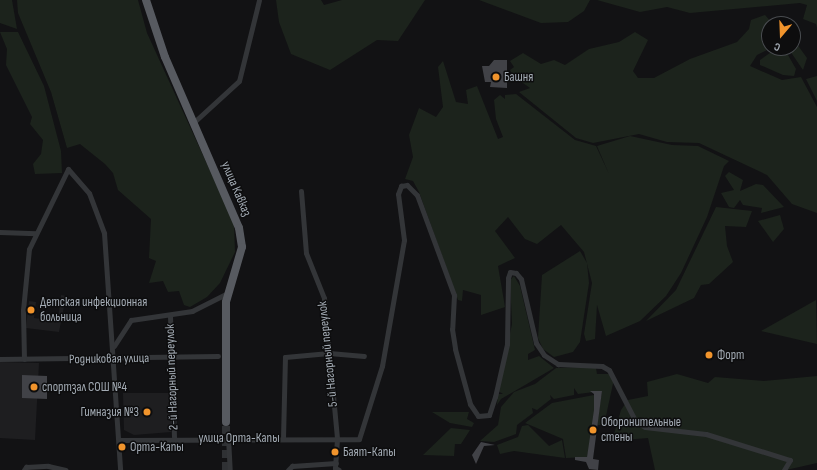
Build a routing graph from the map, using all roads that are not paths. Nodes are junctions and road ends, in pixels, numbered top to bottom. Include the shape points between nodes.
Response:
1 (146, 0) edge
2 (260, 0) edge
3 (193, 123) junction
4 (301, 191) dead end
5 (0, 232) edge
6 (36, 234) junction
7 (228, 293) junction
8 (170, 316) junction
9 (114, 349) junction
10 (330, 353) junction
11 (218, 356) dead end
12 (364, 356) dead end
13 (173, 358) junction
14 (0, 359) edge
15 (24, 359) junction
16 (113, 359) junction
17 (226, 422) tunnel mouth
18 (228, 437) junction
19 (174, 438) junction
20 (283, 438) junction
21 (337, 439) junction
22 (120, 440) junction
23 (336, 463) junction
24 (309, 467) edge
25 (25, 469) edge
26 (66, 470) edge
27 (120, 470) edge
28 (230, 470) edge
29 (288, 470) edge
30 (339, 470) edge
31 (784, 470) edge

1 - 3 highway, улица Кавказ
2 - 3 street via 239,81
3 - 7 highway, улица Кавказ via 232,203 240,228 242,247
4 - 10 street, 5-й Нагорный переулок via 306,253 324,298
5 - 6 street
6 - 9 street via 61,191 68,169 89,193 104,233
6 - 15 street via 29,249 25,288
7 - 8 street via 192,311
7 - 17 highway, улица Кавказ
8 - 9 street via 131,320 121,330
8 - 13 street, 2-й Нагорный переулок
9 - 16 street
10 - 12 street
10 - 20 street via 285,357
10 - 21 street, 5-й Нагорный переулок
11 - 13 street, Родниковая улица
13 - 16 street, Родниковая улица
13 - 19 street, 2-й Нагорный переулок
14 - 15 street, Родниковая улица
15 - 16 street, Родниковая улица
16 - 22 street
18 - 19 street, улица Орта-Капы
18 - 20 street, улица Орта-Капы
18 - 28 street
19 - 22 street, улица Орта-Капы
20 - 21 street, улица Орта-Капы
21 - 23 street, 5-й Нагорный переулок
21 - 31 street, улица Орта-Капы via 358,439 382,366 404,240 398,194 402,186 407,185 417,195 454,295 452,329 455,349 470,404 478,416 489,415 495,397 507,344 508,278 510,272 516,273 521,279 536,343 544,355 558,364 602,366 609,370 636,422 645,427 706,434 790,460
22 - 27 street
23 - 24 street
23 - 30 street, 5-й Нагорный переулок
24 - 29 street via 292,466
25 - 26 street

